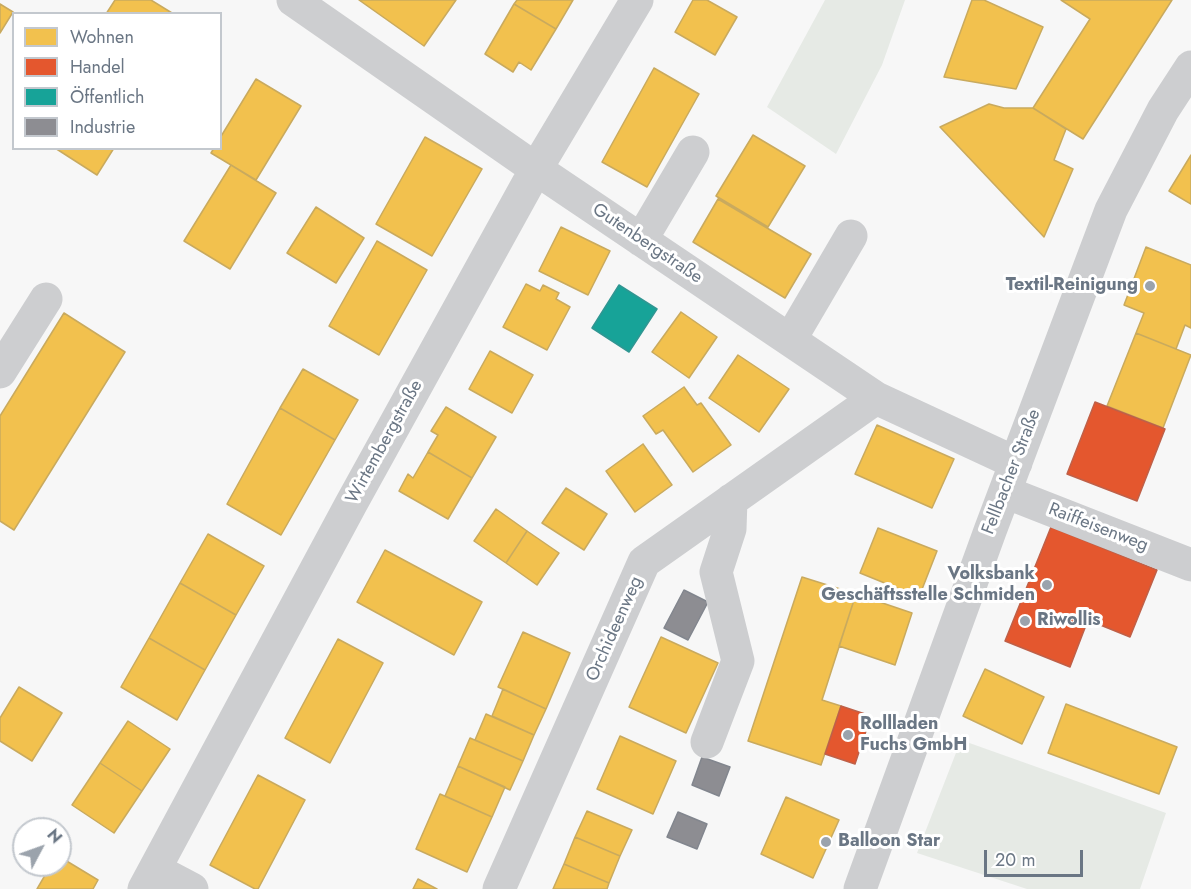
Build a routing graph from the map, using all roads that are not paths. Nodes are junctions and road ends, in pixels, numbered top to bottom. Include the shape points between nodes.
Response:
1 (293, 0) edge
2 (637, 0) edge
3 (1191, 67) edge
4 (693, 152) dead end
5 (537, 169) junction
6 (851, 236) dead end
7 (641, 240) junction
8 (46, 299) dead end
9 (790, 340) junction
10 (0, 372) edge
11 (876, 398) junction
12 (1011, 478) junction
13 (731, 500) junction
14 (1191, 565) edge
15 (706, 742) dead end
16 (150, 880) edge
17 (192, 889) edge
18 (499, 889) edge
19 (860, 889) edge

1 - 5 street, Gutenbergstraße
2 - 5 street, Wirtembergstraße
3 - 12 street, Fellbacher Straße via 1163,110 1111,210
4 - 7 street
5 - 7 street, Gutenbergstraße
5 - 16 street, Wirtembergstraße via 351,504
6 - 9 street
7 - 9 street, Gutenbergstraße
8 - 10 street
9 - 11 street, Gutenbergstraße
11 - 12 street, Gutenbergstraße
11 - 13 street, Orchideenweg
12 - 14 street, Raiffeisenweg
12 - 19 street, Fellbacher Straße
13 - 15 street via 730,529 716,572 738,661
13 - 18 street, Orchideenweg via 644,562
16 - 17 street

